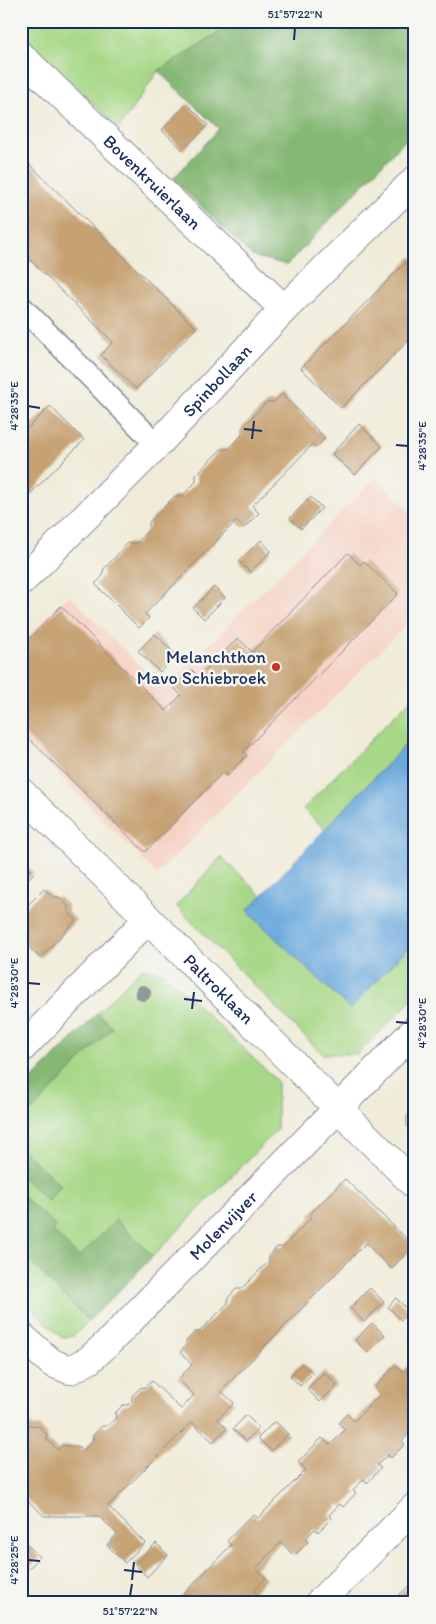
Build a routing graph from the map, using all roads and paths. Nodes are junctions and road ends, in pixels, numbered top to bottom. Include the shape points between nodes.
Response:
1 (21, 56) edge
2 (415, 180) edge
3 (21, 306) edge
4 (284, 309) junction
5 (157, 446) junction
6 (21, 582) edge
7 (21, 792) edge
8 (148, 919) junction
9 (415, 1030) edge
10 (21, 1049) edge
11 (338, 1107) junction
12 (415, 1185) edge
13 (21, 1336) edge
14 (415, 1507) edge
15 (319, 1603) edge

1 - 4 street, Bovenkruierlaan
2 - 4 street, Spinbollaan
3 - 5 lane
4 - 5 street, Spinbollaan
5 - 6 street, Spinbollaan
7 - 8 street, Paltroklaan
8 - 10 street
8 - 11 street, Paltroklaan
9 - 11 street, Molenvijver
11 - 12 street, Paltroklaan
11 - 13 street, Molenvijver via 89,1360 70,1370 52,1363
14 - 15 street

